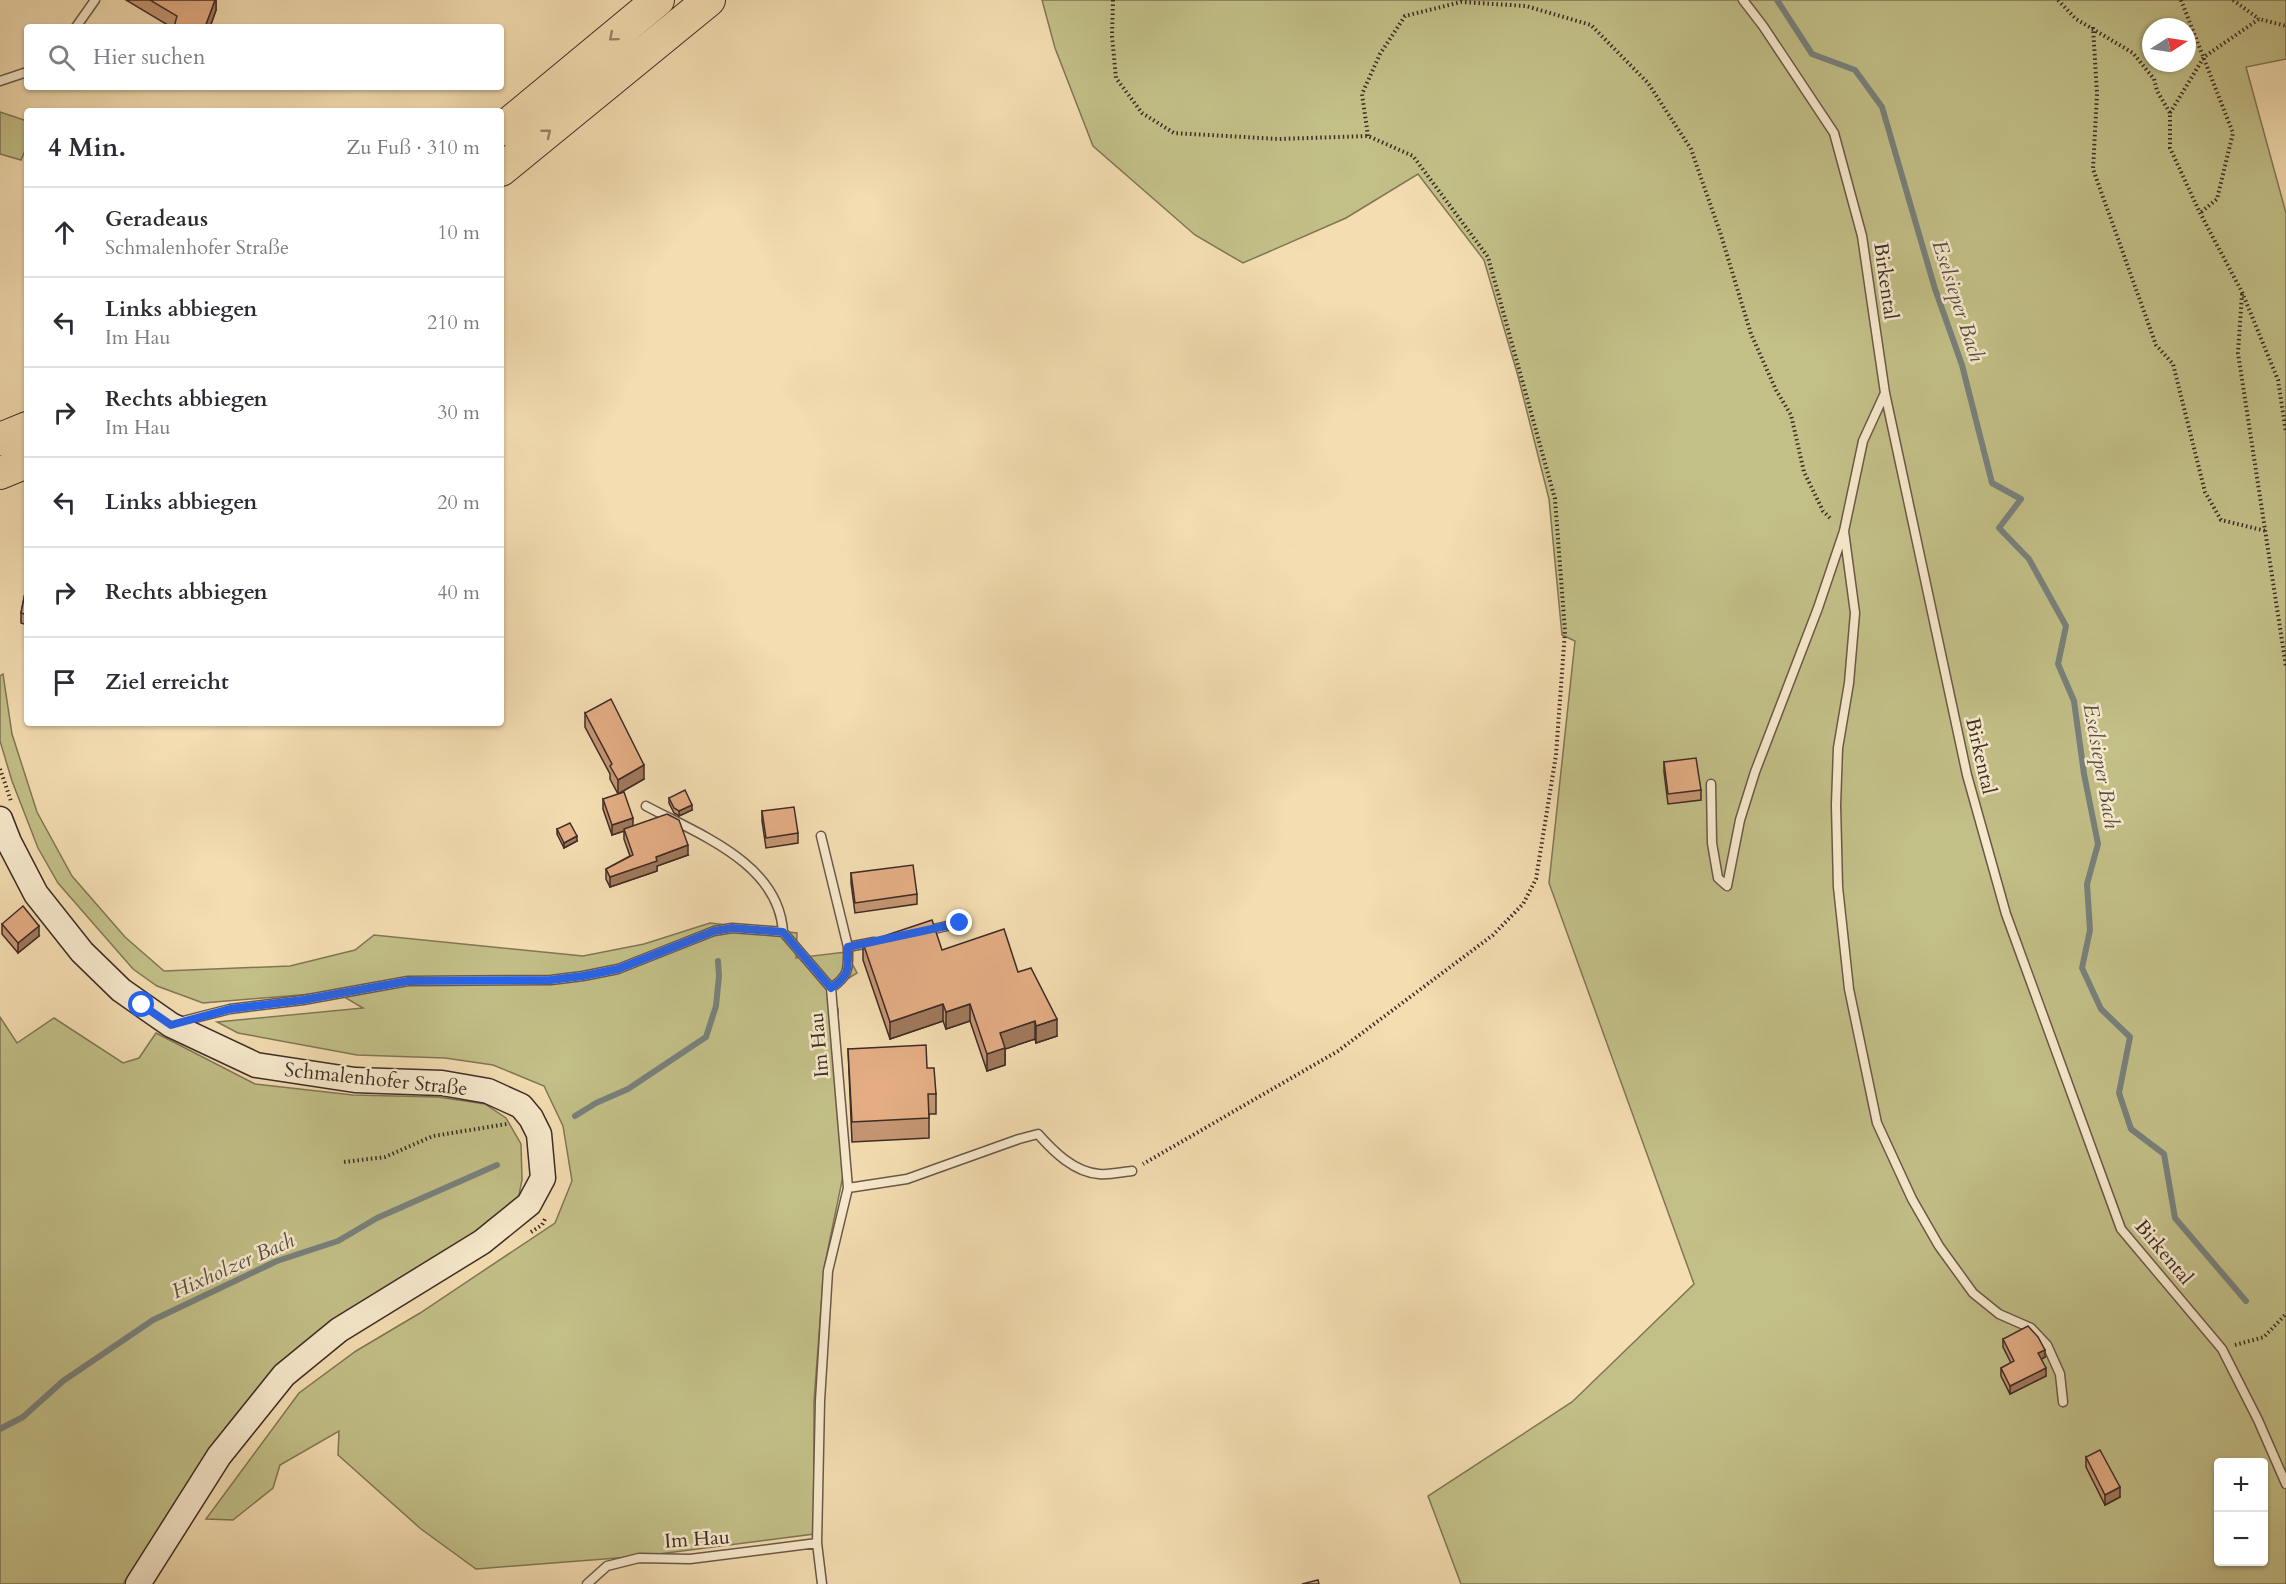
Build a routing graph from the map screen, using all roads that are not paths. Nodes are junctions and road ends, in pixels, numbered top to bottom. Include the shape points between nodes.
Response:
1 (95, 0) edge
2 (658, 0) edge
3 (709, 0) edge
4 (1743, 0) edge
5 (78, 24) edge
6 (24, 73) edge
7 (0, 81) edge
8 (504, 128) edge
9 (504, 168) edge
10 (1885, 393) junction
11 (24, 429) edge
12 (0, 439) edge
13 (24, 463) edge
14 (0, 473) edge
15 (1844, 531) junction
16 (1710, 784) dead end
17 (646, 806) dead end
18 (7, 814) edge
19 (821, 836) dead end
20 (960, 923) dead end
21 (783, 932) junction
22 (915, 933) edge
23 (882, 940) edge
24 (848, 947) junction
25 (831, 988) junction
26 (171, 1025) junction
27 (1132, 1171) road end
28 (848, 1188) junction
29 (2063, 1402) dead end
30 (2286, 1484) edge
31 (817, 1543) junction
32 (138, 1584) edge
33 (587, 1584) edge
34 (822, 1584) edge

1 - 5 lane
2 -> 8 highway
9 -> 3 highway
4 - 10 lane, Birkental via 1834,133 1863,236
6 - 7 lane
10 - 15 lane via 1863,441
10 - 30 lane, Birkental via 1967,775 2006,914 2121,1228 2222,1349
11 - 12 highway
13 - 14 highway
15 - 16 lane via 1755,772 1740,820 1727,886 1718,878 1712,843
15 - 29 lane via 1855,613 1838,748 1838,887 1850,989 1877,1123 1917,1209 1973,1293 1999,1314 2031,1328 2047,1346 2060,1374
17 - 21 lane via 706,838 758,875 774,897
18 - 26 main road, Schmalenhofer Straße via 9,842 36,894 82,952 121,990
19 - 24 lane
20 - 22 lane
21 - 25 lane, Im Hau
21 - 26 lane via 732,928 714,931 618,969 583,976 551,980 408,981 230,1009
23 - 24 lane
24 - 25 lane via 844,979
25 - 28 lane, Im Hau
26 - 32 main road, Schmalenhofer Straße via 256,1065 355,1080 442,1083 488,1091 521,1106 531,1118 539,1134 543,1178 529,1204 482,1242 339,1330 284,1375 219,1456
27 - 28 lane via 1099,1174 1078,1168 1056,1154 1038,1134 907,1179
28 - 31 lane, Im Hau via 828,1271 819,1401
31 - 33 lane, Im Hau via 690,1559 639,1558 607,1566
31 - 34 lane, Im Hau

